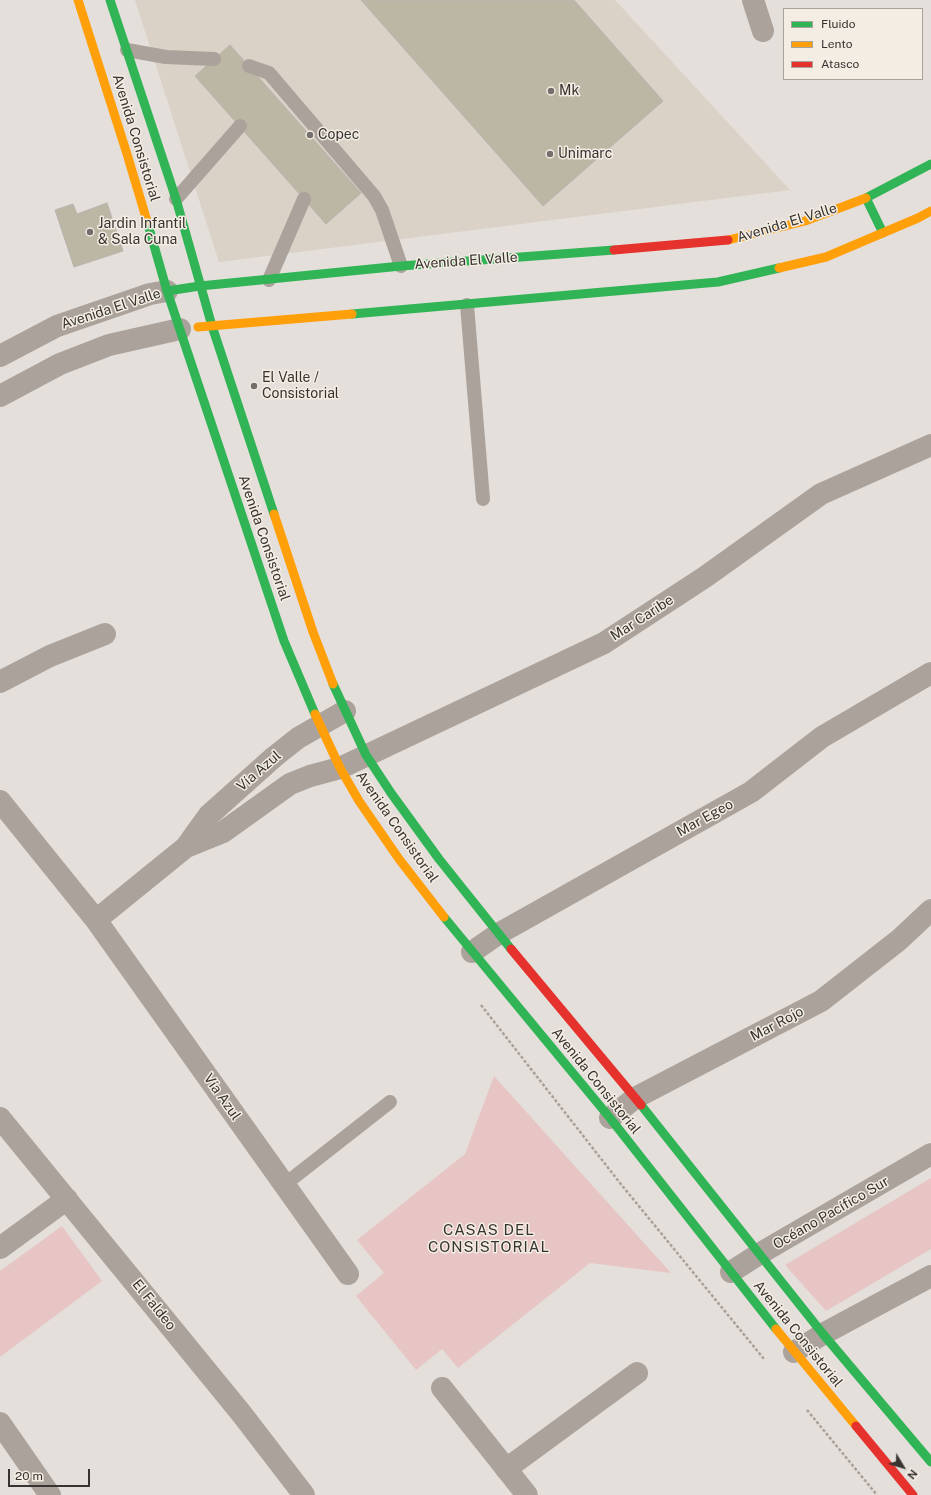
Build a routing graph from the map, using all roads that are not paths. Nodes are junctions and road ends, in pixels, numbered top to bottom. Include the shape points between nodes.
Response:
1 (78, 0) edge
2 (110, 0) edge
3 (753, 0) edge
4 (762, 31) dead end
5 (126, 50) junction
6 (214, 59) dead end
7 (249, 66) dead end
8 (240, 126) dead end
9 (931, 164) edge
10 (866, 198) junction
11 (176, 199) junction
12 (304, 199) dead end
13 (931, 211) edge
14 (883, 233) junction
15 (401, 266) junction
16 (269, 280) junction
17 (200, 286) junction
18 (167, 291) junction
19 (467, 305) junction
20 (212, 326) junction
21 (180, 329) junction
22 (0, 356) edge
23 (0, 396) edge
24 (931, 445) edge
25 (483, 499) dead end
26 (105, 634) dead end
27 (931, 673) edge
28 (0, 682) edge
29 (345, 711) junction
30 (319, 725) junction
31 (366, 755) junction
32 (340, 768) junction
33 (0, 801) edge
34 (186, 847) junction
35 (931, 910) edge
36 (96, 920) junction
37 (498, 934) junction
38 (472, 952) junction
39 (635, 1098) junction
40 (390, 1102) dead end
41 (0, 1118) edge
42 (610, 1118) junction
43 (931, 1154) edge
44 (284, 1185) junction
45 (67, 1199) junction
46 (0, 1248) edge
47 (760, 1254) junction
48 (731, 1272) junction
49 (348, 1274) dead end
50 (931, 1276) edge
51 (823, 1334) junction
52 (794, 1352) junction
53 (637, 1373) dead end
54 (442, 1388) dead end
55 (0, 1424) edge
56 (931, 1462) edge
57 (506, 1469) junction
58 (50, 1495) edge
59 (304, 1495) edge
60 (527, 1495) edge
61 (913, 1495) edge

1 - 18 main road, Avenida Consistorial
2 - 5 main road, Avenida Consistorial
3 - 4 street
5 - 6 lane via 166,57
5 - 11 main road, Avenida Consistorial
7 - 15 lane via 269,73 275,87 374,196 382,210
8 - 11 lane
9 - 10 main road, Avenida El Valle
10 - 14 main road
10 - 15 main road, Avenida El Valle via 805,221 724,241
11 - 17 main road, Avenida Consistorial
12 - 16 lane
13 - 14 main road
14 - 19 main road via 826,256 718,282
15 - 16 main road, Avenida El Valle
16 - 17 main road, Avenida El Valle
17 - 18 main road, Avenida El Valle
17 - 20 main road, Avenida Consistorial
18 - 21 main road, Avenida Consistorial
18 - 22 street, Avenida El Valle via 150,294 57,326
19 - 20 main road
19 - 25 lane
20 - 21 main road
20 - 29 main road, Avenida Consistorial via 313,632
21 - 23 street via 110,345 60,364
21 - 30 main road, Avenida Consistorial via 284,641
24 - 31 street, Mar Caribe via 821,494 604,643
26 - 28 street via 50,656
27 - 37 street, Mar Egeo via 822,737 751,792
29 - 30 street, Vía Azul
29 - 31 main road, Avenida Consistorial
30 - 32 main road, Avenida Consistorial
30 - 34 street, Vía Azul via 298,738 208,815
31 - 32 street, Mar Caribe
31 - 37 main road, Avenida Consistorial via 439,859
32 - 34 street, Vía Azul via 290,784 223,832
32 - 38 main road, Avenida Consistorial via 359,801 399,859
33 - 36 street, Vía Azul
34 - 36 street, Vía Azul
35 - 39 street, Mar Rojo via 900,940 822,1001
36 - 44 street, Vía Azul
37 - 38 street, Mar Egeo
37 - 39 main road, Avenida Consistorial
38 - 42 main road, Avenida Consistorial
39 - 42 street, Mar Rojo
39 - 47 main road, Avenida Consistorial
40 - 44 lane
41 - 45 street, El Faldeo
42 - 48 main road, Avenida Consistorial
43 - 47 street, Océano Pacífico Sur
44 - 49 street, Vía Azul
45 - 46 street
45 - 59 street, El Faldeo via 241,1413
47 - 48 street, Océano Pacífico Sur
47 - 51 main road, Avenida Consistorial
48 - 52 main road, Avenida Consistorial
50 - 51 street
51 - 52 street
51 - 56 main road, Avenida Consistorial
52 - 61 main road, Avenida Consistorial
53 - 57 street
54 - 57 street
55 - 58 street
57 - 60 street

